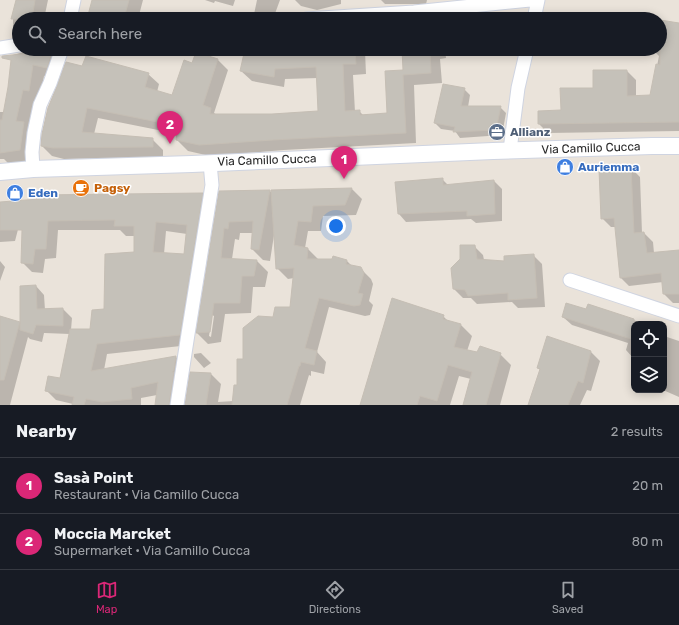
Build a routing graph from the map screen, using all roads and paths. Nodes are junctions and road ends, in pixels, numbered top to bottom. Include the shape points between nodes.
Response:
1 (74, 0) edge
2 (530, 0) edge
3 (538, 0) edge
4 (71, 12) edge
5 (414, 12) edge
6 (535, 12) edge
7 (12, 46) edge
8 (0, 48) edge
9 (59, 56) edge
10 (525, 56) edge
11 (679, 146) edge
12 (510, 150) junction
13 (210, 163) junction
14 (33, 169) junction
15 (0, 172) edge
16 (570, 280) dead end
17 (679, 316) edge
18 (177, 405) edge

1 - 4 street
2 - 5 street
3 - 6 street
7 - 8 street
9 - 14 street via 40,105 33,139
10 - 12 street via 518,88
11 - 12 street, Via Camillo Cucca
12 - 13 street, Via Camillo Cucca
13 - 14 street, Via Camillo Cucca
13 - 18 street via 212,185
14 - 15 street, Via Camillo Cucca
16 - 17 street

